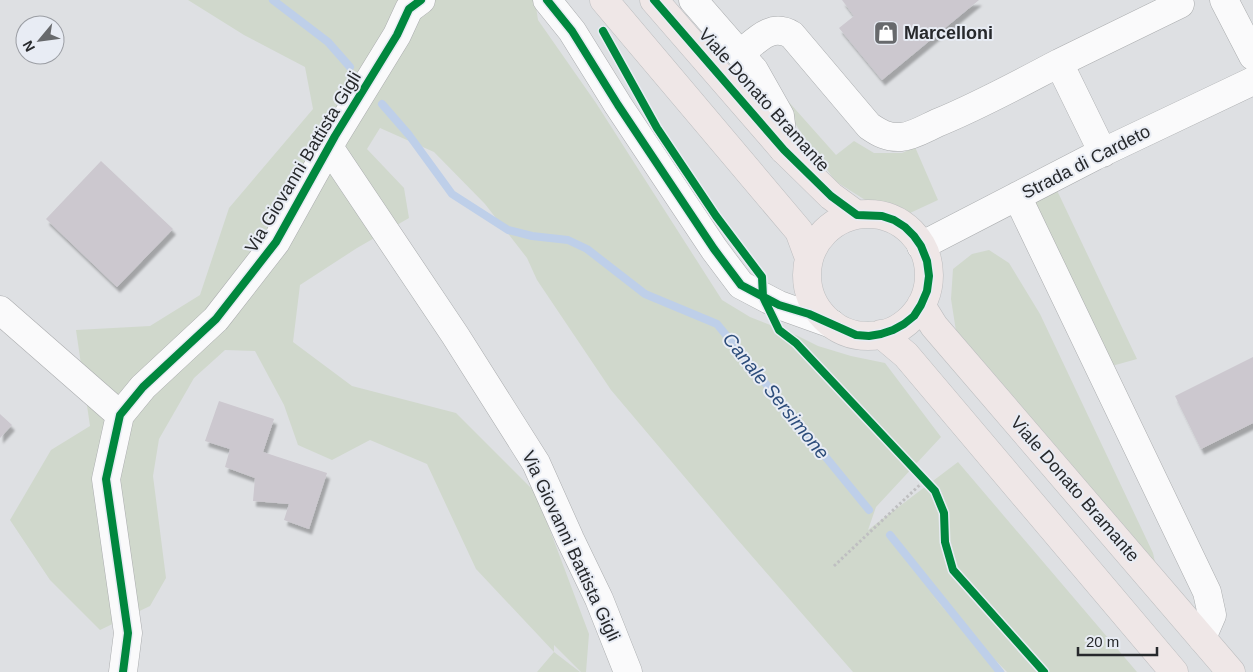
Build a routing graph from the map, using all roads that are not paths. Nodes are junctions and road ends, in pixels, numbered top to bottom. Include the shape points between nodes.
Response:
1 (546, 0) edge
2 (604, 0) edge
3 (654, 0) edge
4 (693, 0) edge
5 (1224, 0) edge
6 (407, 3) edge
7 (1180, 4) dead end
8 (740, 54) junction
9 (1253, 56) edge
10 (1059, 63) junction
11 (1253, 81) edge
12 (329, 146) junction
13 (784, 150) junction
14 (1103, 153) junction
15 (1017, 196) junction
16 (857, 215) junction
17 (921, 246) junction
18 (809, 258) junction
19 (921, 305) junction
20 (0, 310) edge
21 (832, 324) junction
22 (881, 334) junction
23 (120, 415) junction
24 (1202, 638) junction
25 (123, 672) edge
26 (628, 672) edge
27 (1174, 672) edge
28 (1231, 672) edge

1 - 21 street via 572,31 623,113 741,285 778,305
2 - 18 main road via 799,231
3 - 13 main road, Viale Donato Bramante
4 - 8 street
5 - 9 street
6 - 12 street, Via Giovanni Battista Gigli via 397,34
7 - 10 street
8 - 10 street via 765,33 786,31 869,126 878,133 901,137 950,118
8 - 13 street via 754,70 780,116
10 - 14 street
11 - 14 street, Strada di Cardeto
12 - 23 street, Via Giovanni Battista Gigli via 276,242 216,319 143,387
12 - 26 street, Via Giovanni Battista Gigli via 536,463 599,599
13 - 16 main road, Viale Donato Bramante via 831,196
14 - 15 street, Strada di Cardeto
15 - 17 street, Strada di Cardeto
15 - 24 street via 1207,592 1212,614
16 - 17 main road via 894,220
16 - 18 main road via 841,220 827,230 816,242
17 - 19 main road via 929,276
18 - 21 main road via 810,294 819,311
19 - 22 main road via 904,324
19 - 24 main road, Viale Donato Bramante via 934,326
20 - 23 street
21 - 22 main road via 856,334
22 - 27 main road via 906,355
23 - 25 street, Via Giovanni Battista Gigli via 106,479 128,633
24 - 28 main road, Viale Donato Bramante

